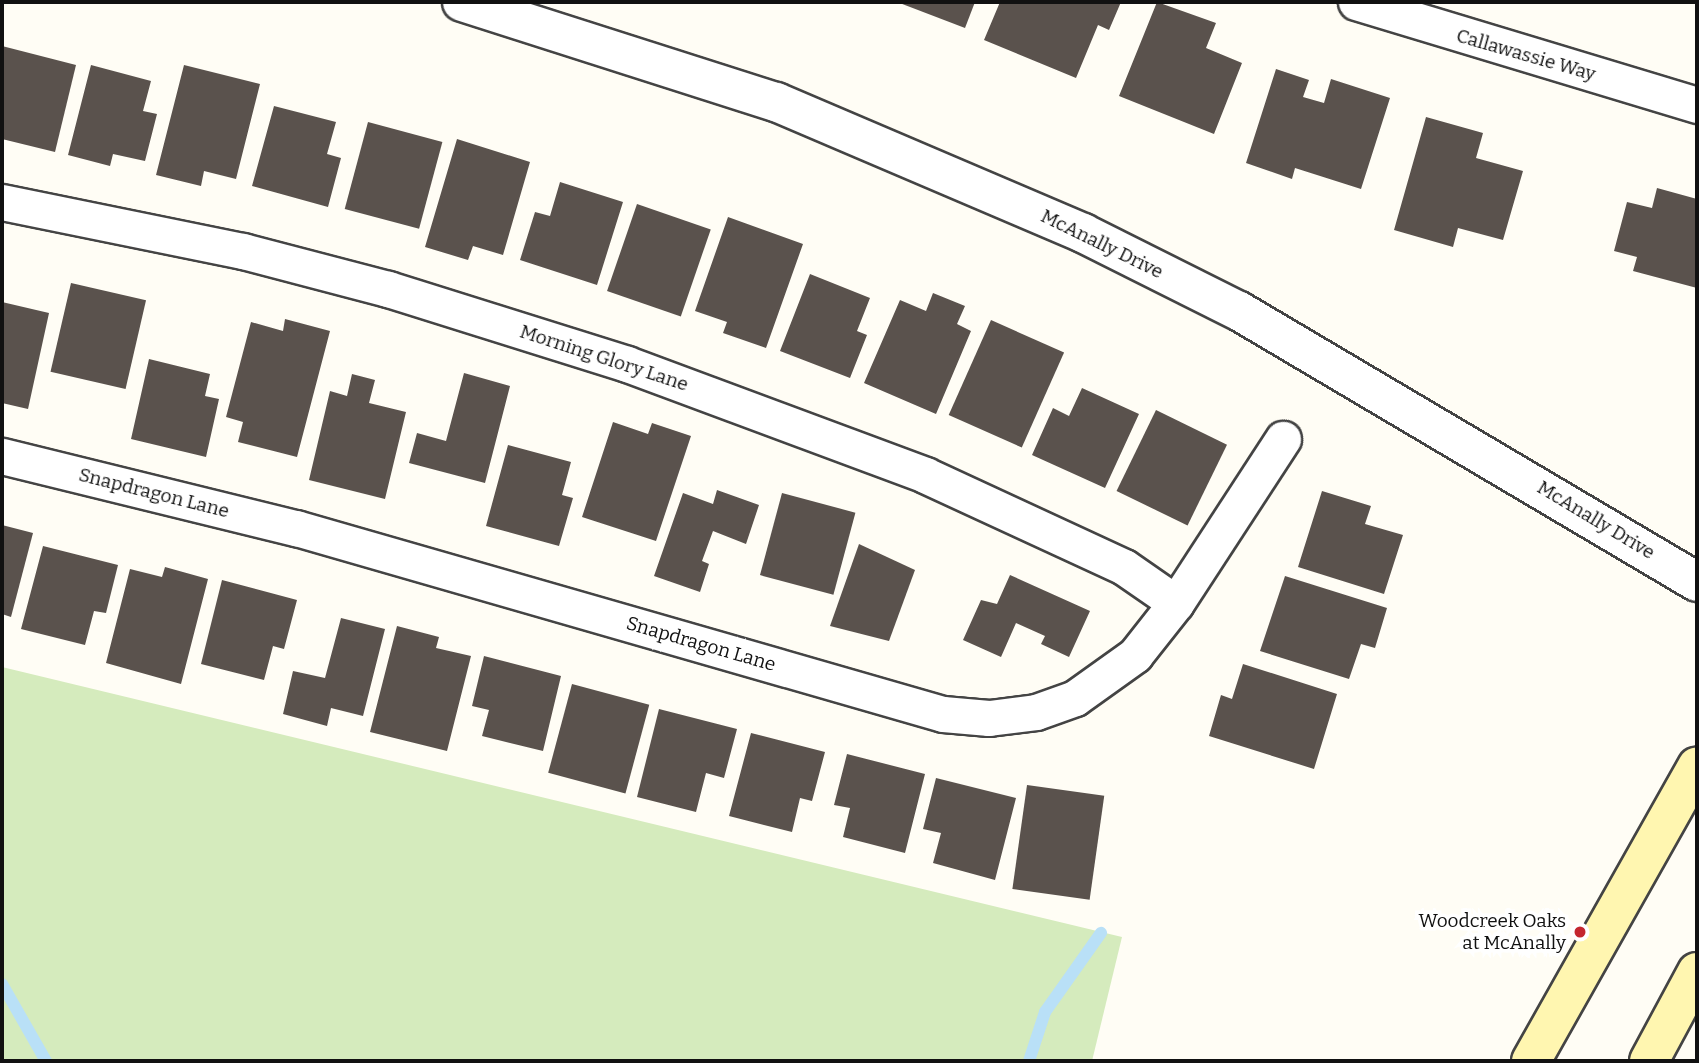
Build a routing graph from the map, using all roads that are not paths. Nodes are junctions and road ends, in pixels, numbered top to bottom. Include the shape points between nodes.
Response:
1 (462, 2) edge
2 (1356, 2) edge
3 (1697, 105) edge
4 (2, 202) edge
5 (1283, 439) dead end
6 (2, 456) edge
7 (1697, 582) edge
8 (1176, 603) junction
9 (1697, 766) edge
10 (1697, 972) edge
11 (1531, 1061) edge
12 (1648, 1061) edge

1 - 7 street, McAnally Drive via 776,102 1083,233 1239,311
2 - 3 street, Callawassie Way
4 - 8 street, Morning Glory Lane via 257,254 388,289 627,364 925,475 1124,567
5 - 8 street, Snapdragon Lane
6 - 8 street, Snapdragon Lane via 296,528 943,714 989,718 1036,712 1075,698 1135,655
9 - 11 main road
10 - 12 main road

